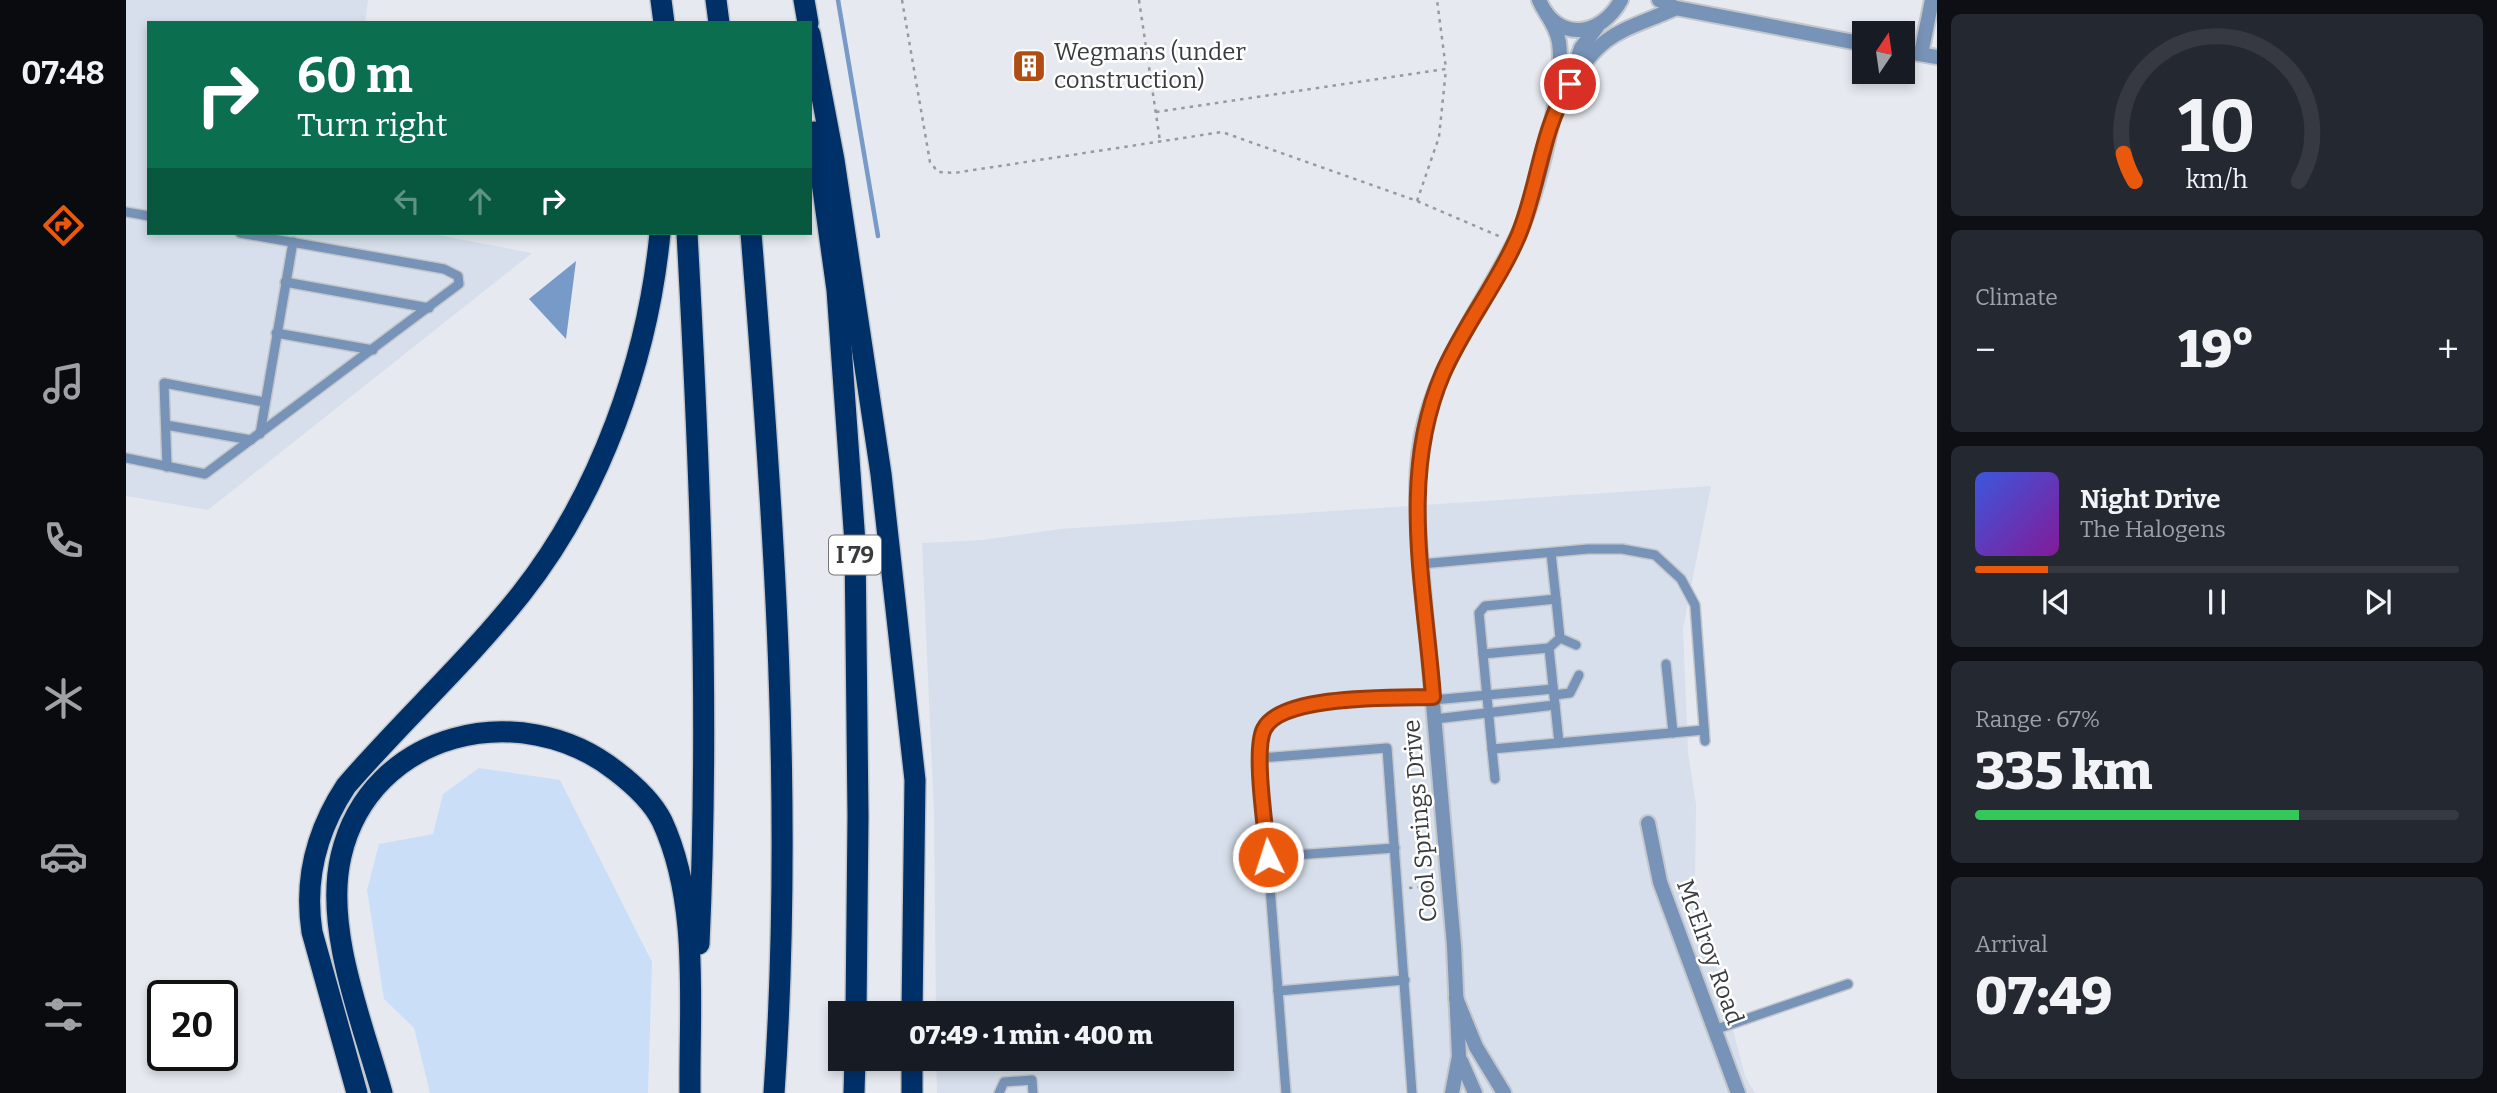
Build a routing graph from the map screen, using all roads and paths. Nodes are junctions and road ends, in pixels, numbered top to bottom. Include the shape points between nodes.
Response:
1 (660, 0) edge
2 (716, 0) edge
3 (796, 0) edge
4 (804, 0) edge
5 (902, 0) edge
6 (1139, 0) edge
7 (1437, 0) edge
8 (1621, 0) edge
9 (1658, 0) edge
10 (1932, 0) edge
11 (1541, 4) edge
12 (1676, 8) junction
13 (662, 21) edge
14 (719, 21) edge
15 (799, 21) edge
16 (808, 21) edge
17 (1597, 27) junction
18 (1852, 42) edge
19 (812, 44) edge
20 (1915, 53) edge
21 (1921, 54) junction
22 (1937, 57) edge
23 (1446, 69) junction
24 (1570, 84) junction
25 (1556, 107) junction
26 (1156, 112) junction
27 (812, 114) edge
28 (1160, 141) junction
29 (1417, 201) junction
30 (126, 212) edge
31 (147, 216) edge
32 (252, 235) edge
33 (660, 235) edge
34 (687, 235) edge
35 (751, 235) edge
36 (293, 242) junction
37 (1514, 243) junction
38 (285, 282) junction
39 (429, 308) junction
40 (276, 333) junction
41 (373, 350) junction
42 (264, 402) junction
43 (166, 425) junction
44 (260, 434) junction
45 (251, 440) junction
46 (126, 458) edge
47 (167, 467) junction
48 (1551, 552) junction
49 (1420, 564) junction
50 (1556, 599) junction
51 (1560, 638) junction
52 (1576, 645) dead end
53 (1549, 648) junction
54 (1483, 654) junction
55 (1666, 664) dead end
56 (1579, 675) dead end
57 (1554, 692) junction
58 (1487, 695) junction
59 (1433, 699) junction
60 (1555, 705) junction
61 (1489, 712) junction
62 (1435, 719) junction
63 (1704, 730) junction
64 (1673, 733) junction
65 (1704, 741) dead end
66 (1559, 743) junction
67 (1492, 749) junction
68 (1260, 758) junction
69 (1495, 779) dead end
70 (1648, 823) dead end
71 (1395, 848) junction
72 (1268, 857) junction
73 (1430, 886) dead end
74 (1408, 888) dead end
75 (1405, 981) junction
76 (1848, 984) dead end
77 (1278, 991) junction
78 (1456, 998) junction
79 (856, 1001) edge
80 (912, 1001) edge
81 (1714, 1030) junction
82 (1459, 1056) junction
83 (855, 1071) edge
84 (912, 1071) edge
85 (357, 1093) edge
86 (382, 1093) edge
87 (691, 1093) edge
88 (774, 1093) edge
89 (854, 1093) edge
90 (912, 1093) edge
91 (999, 1093) edge
92 (1033, 1093) edge
93 (1286, 1093) edge
94 (1412, 1093) edge
95 (1452, 1093) edge
96 (1475, 1093) edge
97 (1504, 1093) edge
98 (1738, 1093) edge

1 - 13 highway
2 - 14 highway
3 - 15 highway
4 - 16 highway
5 - 28 path via 930,162 938,172
6 - 26 path
7 - 23 path
8 - 17 street, Cool Springs Drive via 1612,16
9 - 12 street
10 - 21 street
11 - 17 street via 1556,23 1569,29
11 - 25 street, Cool Springs Drive via 1559,43
12 - 18 street
12 - 24 street via 1622,29 1600,43
17 - 24 street, Cool Springs Drive via 1581,48
19 - 80 highway via 881,474 915,780
20 - 21 street
21 - 22 street
23 - 26 path
23 - 29 path via 1438,137
24 - 25 street, Cool Springs Drive
25 - 37 street, Cool Springs Drive
26 - 28 path
27 - 79 highway, I 79 via 837,290 855,543
28 - 29 path via 1222,132
29 - 37 path
30 - 31 lane
32 - 36 lane
33 - 85 highway via 633,368 613,428 567,526 521,594 346,786 324,827 309,881 308,907
34 - 87 highway via 704,746
35 - 88 highway via 773,505 781,696 783,865
36 - 38 lane
36 - 39 lane via 453,272 460,280 456,288
37 - 49 street, Cool Springs Drive via 1443,373 1425,422 1418,464
38 - 39 lane
38 - 40 lane
39 - 41 lane
40 - 41 lane
40 - 42 lane
41 - 44 lane
42 - 43 lane via 164,383
42 - 44 lane
43 - 45 lane
43 - 47 lane
44 - 45 lane
45 - 47 lane via 205,474
46 - 47 lane
48 - 49 lane
48 - 50 lane
48 - 63 lane via 1588,549 1656,555 1681,579 1695,606
49 - 59 street, Cool Springs Drive
50 - 51 lane
50 - 54 lane via 1485,606 1479,613
51 - 52 lane
51 - 53 lane
53 - 54 lane
53 - 57 lane
54 - 58 lane
55 - 64 lane
56 - 57 lane via 1570,693
57 - 58 lane
57 - 60 lane
58 - 59 lane
58 - 61 lane
59 - 62 street, Cool Springs Drive
59 - 68 lane via 1338,702 1290,709 1264,727
60 - 61 lane
60 - 66 lane
61 - 62 lane
61 - 67 lane
62 - 78 street, Cool Springs Drive
63 - 64 lane
63 - 65 lane
64 - 66 lane
66 - 67 lane
67 - 69 lane
68 - 71 lane via 1387,748
68 - 72 lane
70 - 81 street, McElroy Road via 1660,882
71 - 72 lane
71 - 75 lane
72 - 77 lane
73 - 74 path
75 - 77 lane
75 - 94 lane
76 - 81 lane
77 - 93 lane
78 - 82 street, Cool Springs Drive
78 - 97 street via 1476,1047
81 - 98 street, McElroy Road
82 - 95 street, Cool Springs Drive
82 - 96 street, Cool Springs Drive
83 - 89 highway
84 - 90 highway
86 - 87 highway via 338,932 337,886 348,833 375,785 404,762 444,740 505,730 579,745 636,786 661,820 681,878 688,945
91 - 92 lane via 1004,1082 1032,1080

